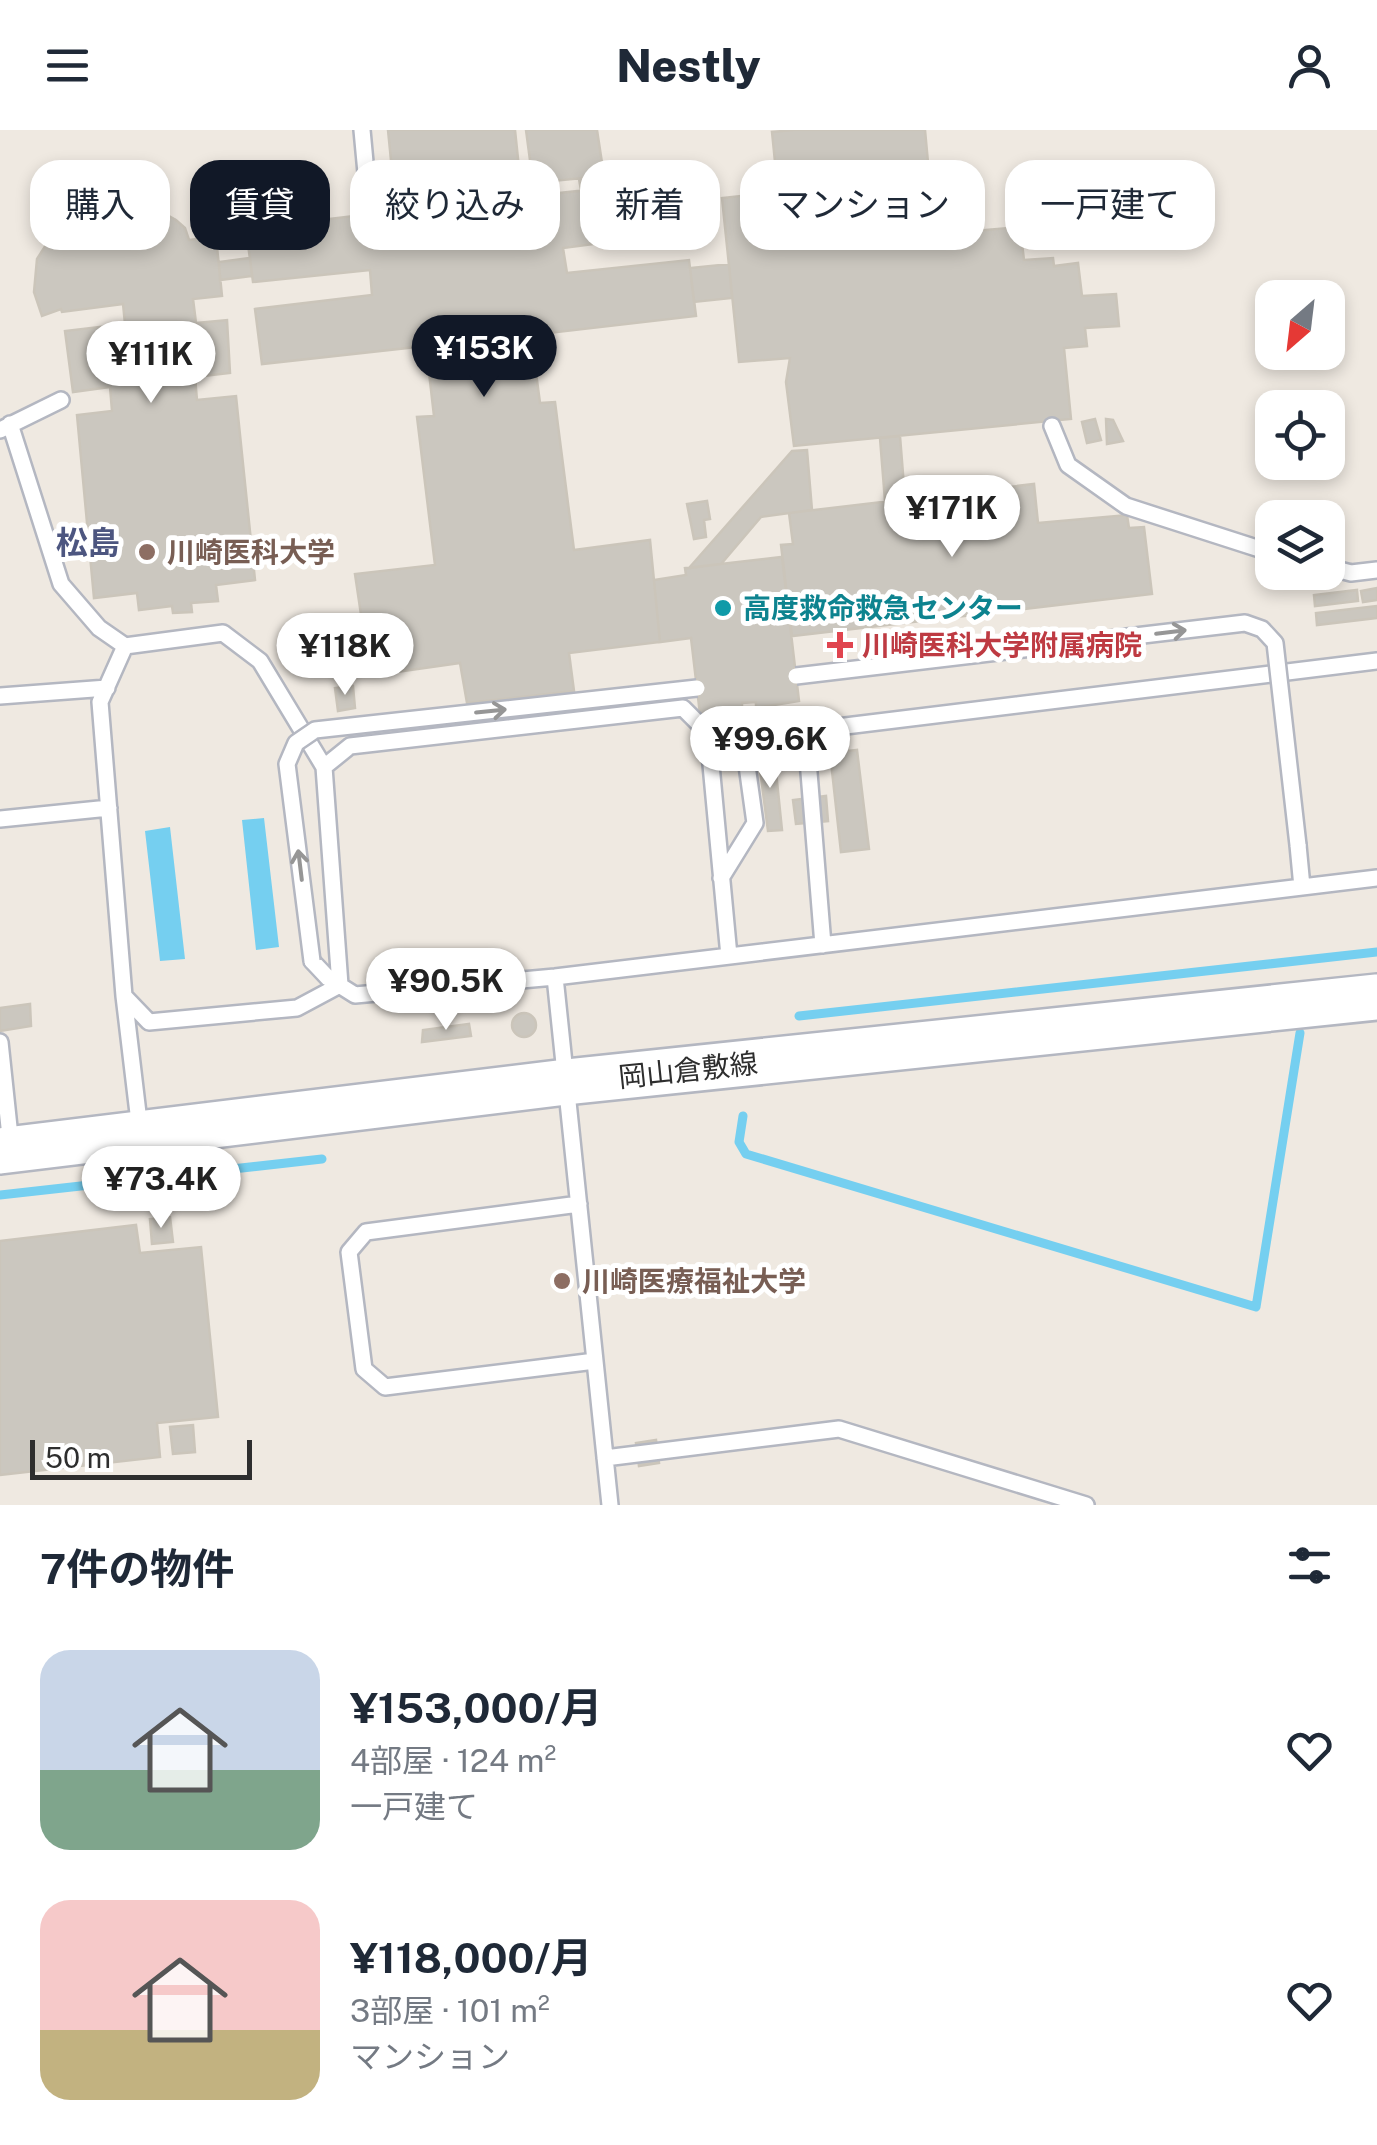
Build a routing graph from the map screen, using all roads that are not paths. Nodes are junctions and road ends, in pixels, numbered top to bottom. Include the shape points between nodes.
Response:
1 (362, 130) edge
2 (364, 160) edge
3 (61, 400) dead end
4 (1052, 426) dead end
5 (5, 427) edge
6 (1255, 548) edge
7 (1377, 570) edge
8 (1345, 571) edge
9 (125, 646) junction
10 (1377, 662) edge
11 (796, 676) dead end
12 (107, 688) junction
13 (698, 688) dead end
14 (0, 696) edge
15 (708, 732) junction
16 (324, 768) junction
17 (108, 808) junction
18 (0, 819) edge
19 (721, 878) junction
20 (1377, 878) edge
21 (1302, 887) junction
22 (823, 945) junction
23 (728, 956) junction
24 (555, 977) junction
25 (340, 986) junction
26 (124, 996) junction
27 (1377, 998) edge
28 (0, 1042) edge
29 (566, 1082) junction
30 (140, 1134) junction
31 (6, 1151) edge
32 (579, 1204) junction
33 (595, 1361) junction
34 (605, 1458) junction
35 (610, 1505) edge
36 (1086, 1505) edge

1 - 2 lane
3 - 5 lane
4 - 6 lane via 1068,465 1126,506
5 - 9 lane via 61,584 99,628
7 - 8 lane
9 - 12 lane
9 - 16 lane via 223,634 260,661
10 - 22 lane via 821,729 807,748
11 -> 21 lane, bridge via 1245,623 1262,629 1275,643
12 - 14 lane
12 - 17 lane via 100,702
25 -> 13 lane, bridge via 312,962 287,764 296,742 315,730
15 - 16 lane via 683,708 350,746
15 - 19 lane
15 - 19 lane via 730,734 744,744 755,822
16 - 25 lane
17 - 18 lane
17 - 26 lane
19 - 23 lane
20 - 21 lane
21 - 22 lane
22 - 23 lane
23 - 24 lane
24 - 25 lane via 355,994
24 - 29 lane
25 - 26 lane via 297,1008 149,1022
26 - 30 lane
27 - 29 main road, 岡山倉敷線
28 - 31 lane
29 - 30 main road, 岡山倉敷線
29 - 32 lane
30 - 31 main road, 岡山倉敷線
32 - 33 lane
32 - 33 lane via 366,1232 349,1252 364,1369 385,1387
33 - 34 lane
34 - 35 lane
34 - 36 lane via 839,1429

